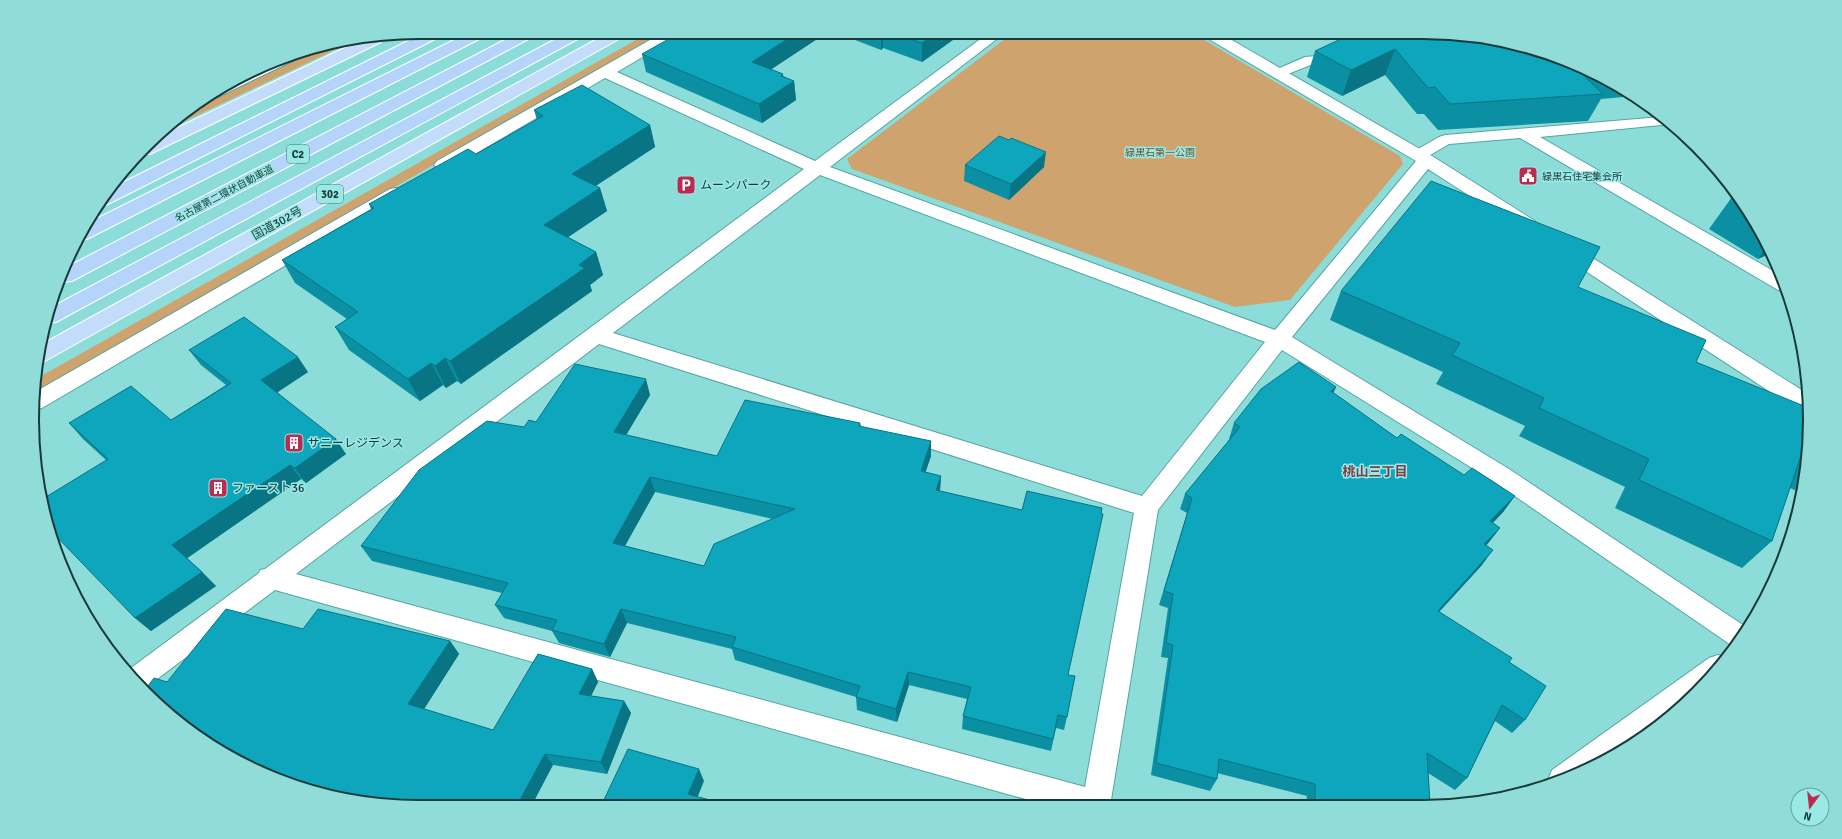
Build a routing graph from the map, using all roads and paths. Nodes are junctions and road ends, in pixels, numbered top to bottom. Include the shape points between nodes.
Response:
1 (424, 39) edge
2 (468, 39) edge
3 (518, 39) edge
4 (567, 39) edge
5 (608, 39) edge
6 (663, 39) edge
7 (990, 39) edge
8 (1219, 39) edge
9 (370, 42) edge
10 (1357, 56) edge
11 (604, 72) junction
12 (1278, 74) junction
13 (1659, 122) edge
14 (1522, 133) junction
15 (157, 144) edge
16 (1422, 158) junction
17 (816, 168) junction
18 (113, 194) edge
19 (89, 232) edge
20 (68, 275) edge
21 (1777, 281) edge
22 (54, 315) edge
23 (595, 336) junction
24 (1279, 339) junction
25 (45, 352) edge
26 (40, 399) edge
27 (1802, 402) edge
28 (1147, 507) junction
29 (269, 578) junction
30 (1736, 635) edge
31 (140, 677) edge
32 (1700, 680) edge
33 (1584, 764) edge
34 (1083, 800) edge
35 (1099, 800) edge

1 - 18 highway
2 - 19 highway, C2
3 - 20 highway, 名古屋第二環状自動車道 / C2
4 - 22 highway
5 - 25 highway, 国道302号 / 302
6 - 11 street
7 - 17 street
8 - 12 street
9 - 15 highway
10 - 12 lane via 1310,60
11 - 17 street
11 - 26 street
12 - 16 street
13 - 14 lane
14 - 16 lane via 1445,140
14 - 21 lane
16 - 24 street
16 - 27 street
17 - 23 street
17 - 24 street
23 - 28 street
23 - 29 street
24 - 28 street
24 - 30 street via 1501,475
28 - 35 street
29 - 31 street
29 - 34 street
32 - 33 street

